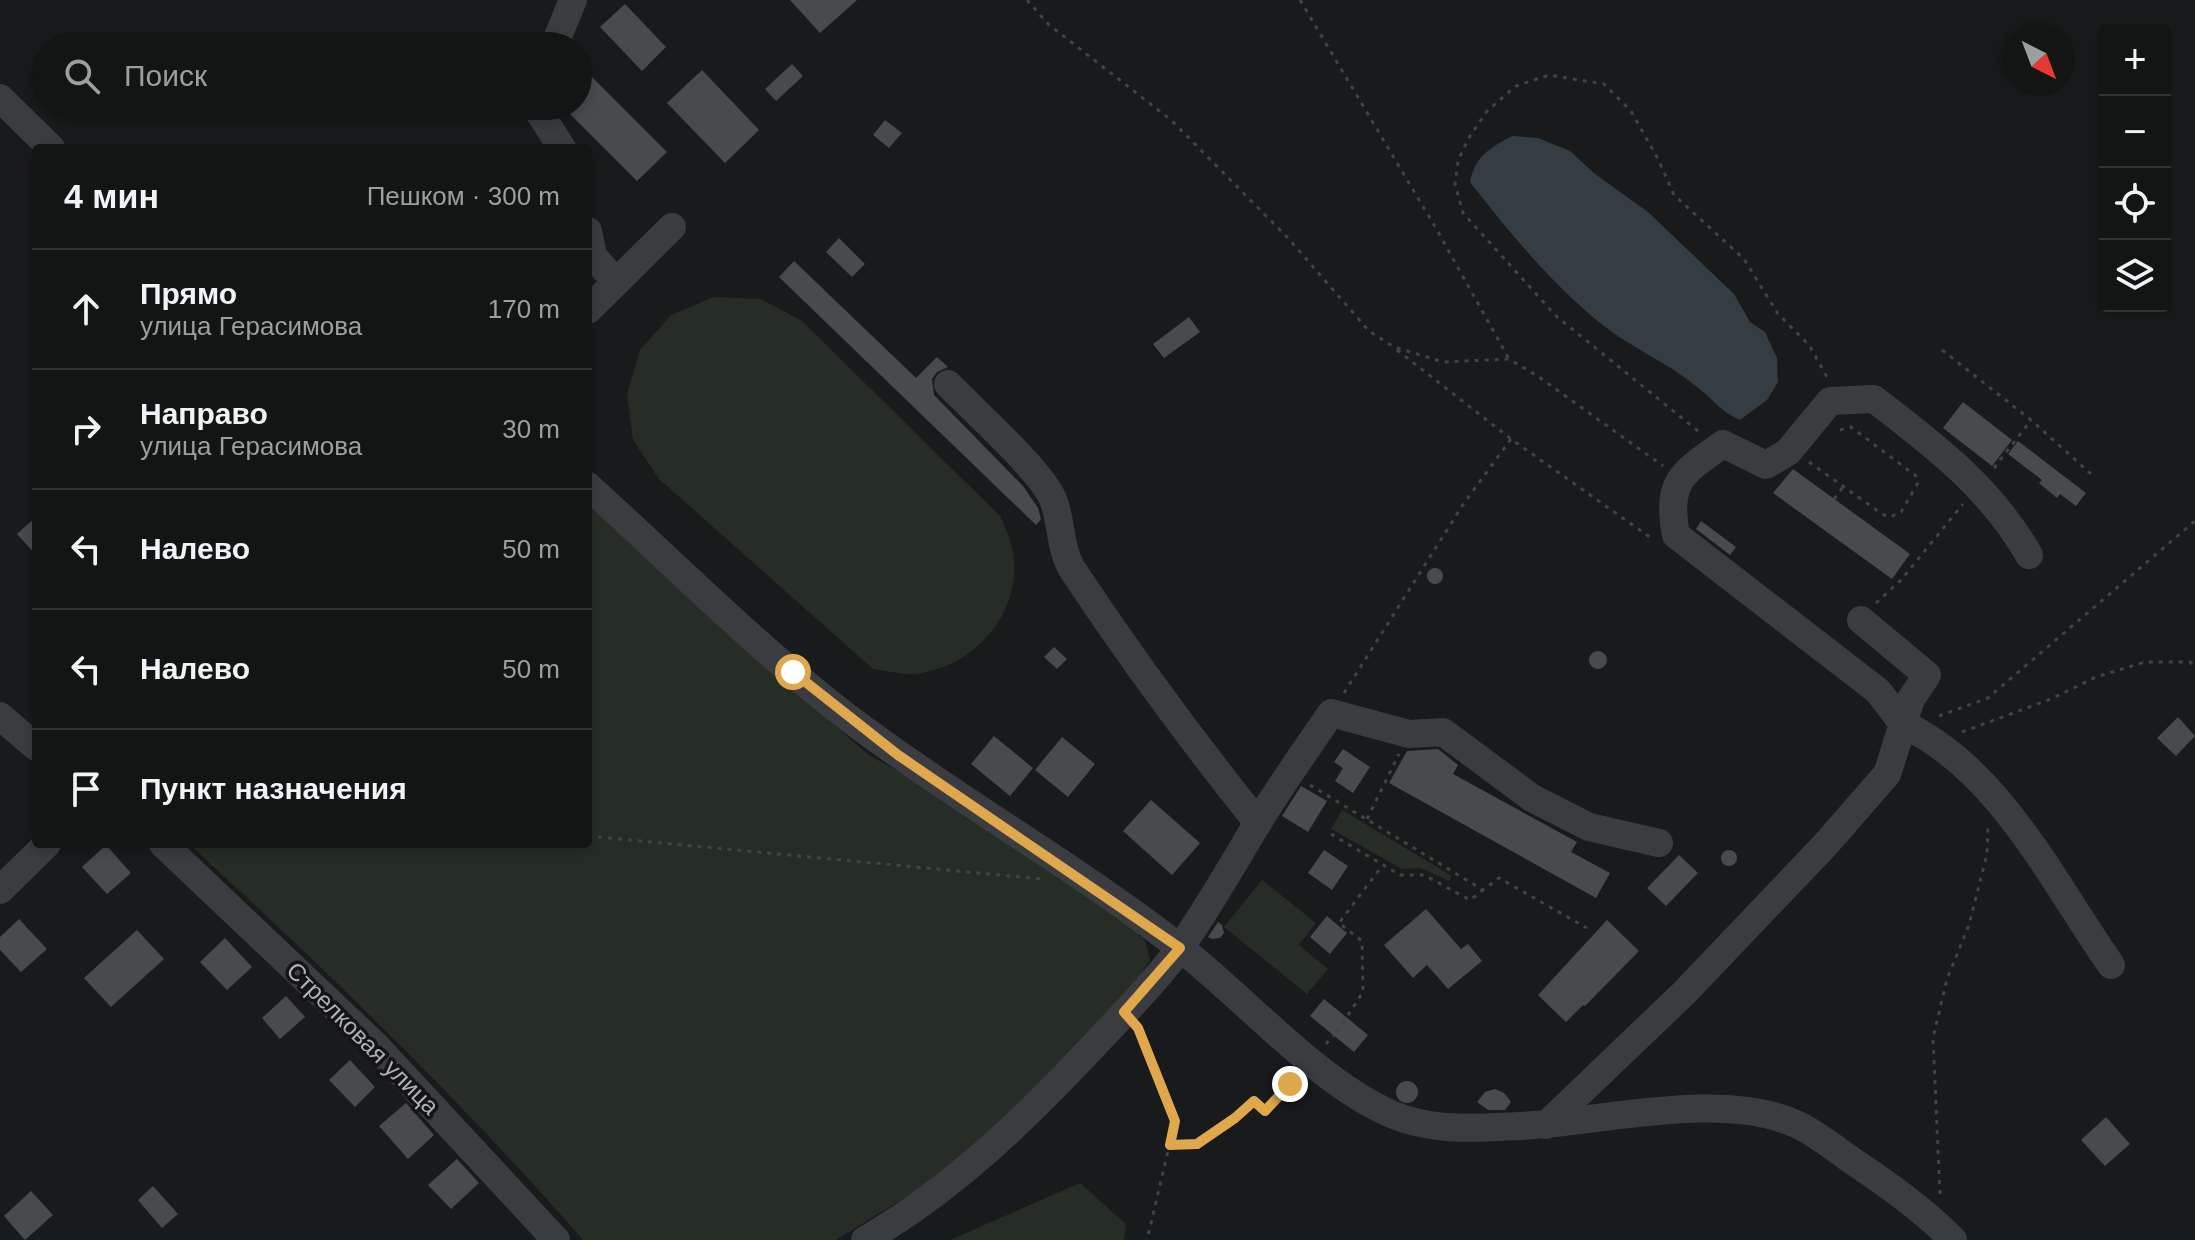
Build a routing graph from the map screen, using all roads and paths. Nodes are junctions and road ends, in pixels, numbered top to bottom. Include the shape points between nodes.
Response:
1 (573, 0) edge
2 (1027, 0) edge
3 (1300, 0) edge
4 (560, 32) edge
5 (0, 98) edge
6 (544, 120) edge
7 (47, 144) edge
8 (559, 144) edge
9 (672, 227) dead end
10 (592, 251) edge
11 (616, 282) junction
12 (592, 306) edge
13 (1394, 347) junction
14 (1942, 350) dead end
15 (1509, 359) junction
16 (948, 384) dead end
17 (1830, 401) junction
18 (2031, 420) junction
19 (1834, 433) dead end
20 (1511, 439) junction
21 (1723, 444) junction
22 (1818, 453) dead end
23 (1800, 458) junction
24 (1683, 472) junction
25 (2091, 474) dead end
26 (1979, 485) junction
27 (1843, 487) junction
28 (592, 490) edge
29 (1834, 499) dead end
30 (2195, 521) edge
31 (1676, 535) junction
32 (2029, 555) dead end
33 (1861, 620) joint
34 (2195, 666) edge
35 (1331, 713) junction
36 (0, 716) edge
37 (1903, 724) junction
38 (1409, 734) junction
39 (1936, 741) junction
40 (32, 744) edge
41 (1290, 773) junction
42 (1367, 819) junction
43 (1989, 819) dead end
44 (1258, 823) junction
45 (1331, 834) dead end
46 (592, 836) edge
47 (1659, 843) dead end
48 (43, 848) edge
49 (167, 848) edge
50 (1382, 866) junction
51 (1078, 876) junction
52 (0, 890) edge
53 (1483, 890) junction
54 (1587, 928) dead end
55 (1180, 948) junction
56 (2111, 965) dead end
57 (1124, 1012) junction
58 (1337, 1032) dead end
59 (1290, 1084) dead end
60 (1546, 1125) junction
61 (1170, 1145) junction
62 (1950, 1236) edge
63 (556, 1240) edge
64 (865, 1240) edge
65 (1147, 1240) edge

1 - 4 street
2 - 13 path via 1048,24 1171,120 1287,237 1369,331
3 - 15 path
5 - 7 street
6 - 8 street
9 - 11 street
10 - 11 street
11 - 12 street
13 - 15 path via 1443,362
13 - 20 path
14 - 18 path
15 - 24 path via 1663,466
16 - 44 street via 1043,482 1054,502 1071,568
17 - 21 path via 1827,373 1809,345 1778,314 1744,259 1674,195 1631,111 1604,84 1549,75 1516,86 1487,111 1458,161 1455,184 1463,213 1556,316 1691,427
17 - 23 street
17 - 26 street via 1874,399
18 - 25 path
18 - 26 path
19 - 27 path via 1851,427 1862,433 1911,471 1918,483 1901,512 1890,517
20 - 31 path via 1657,542
20 - 35 path via 1464,503
21 - 23 street via 1766,465
21 - 24 street
22 - 23 path
23 - 27 path
24 - 31 street via 1671,506
26 - 32 street
26 - 33 path
27 - 29 path
28 - 51 street via 847,717
30 - 37 path via 1988,698
31 - 37 street via 1878,691
33 - 37 street via 1927,675
34 - 39 path via 2145,662
35 - 38 street
35 - 41 street
36 - 40 street
37 - 39 street
37 - 60 street via 1887,774 1826,844 1685,992
38 - 42 path
38 - 47 street via 1443,732 1532,798 1589,827
39 - 56 street via 2039,852
41 - 42 path
41 - 44 street
42 - 53 path
43 - 62 path via 1987,854 1969,925 1947,979 1933,1038 1939,1190
44 - 55 street
45 - 50 path
46 - 51 path via 1032,879
48 - 52 street
49 - 63 street, Стрелковая улица via 376,1046
50 - 53 path via 1400,875 1424,875 1470,900
50 - 58 path via 1339,923 1362,941 1363,992
51 - 55 street
53 - 54 path via 1499,878
55 - 57 street
55 - 60 street via 1333,1079 1379,1109 1444,1127
57 - 61 path via 1138,1028 1175,1121
57 - 64 street via 997,1144
59 - 61 path via 1265,1111 1254,1101 1197,1144
60 - 62 street via 1703,1108 1776,1117 1797,1124 1885,1183
61 - 65 path

